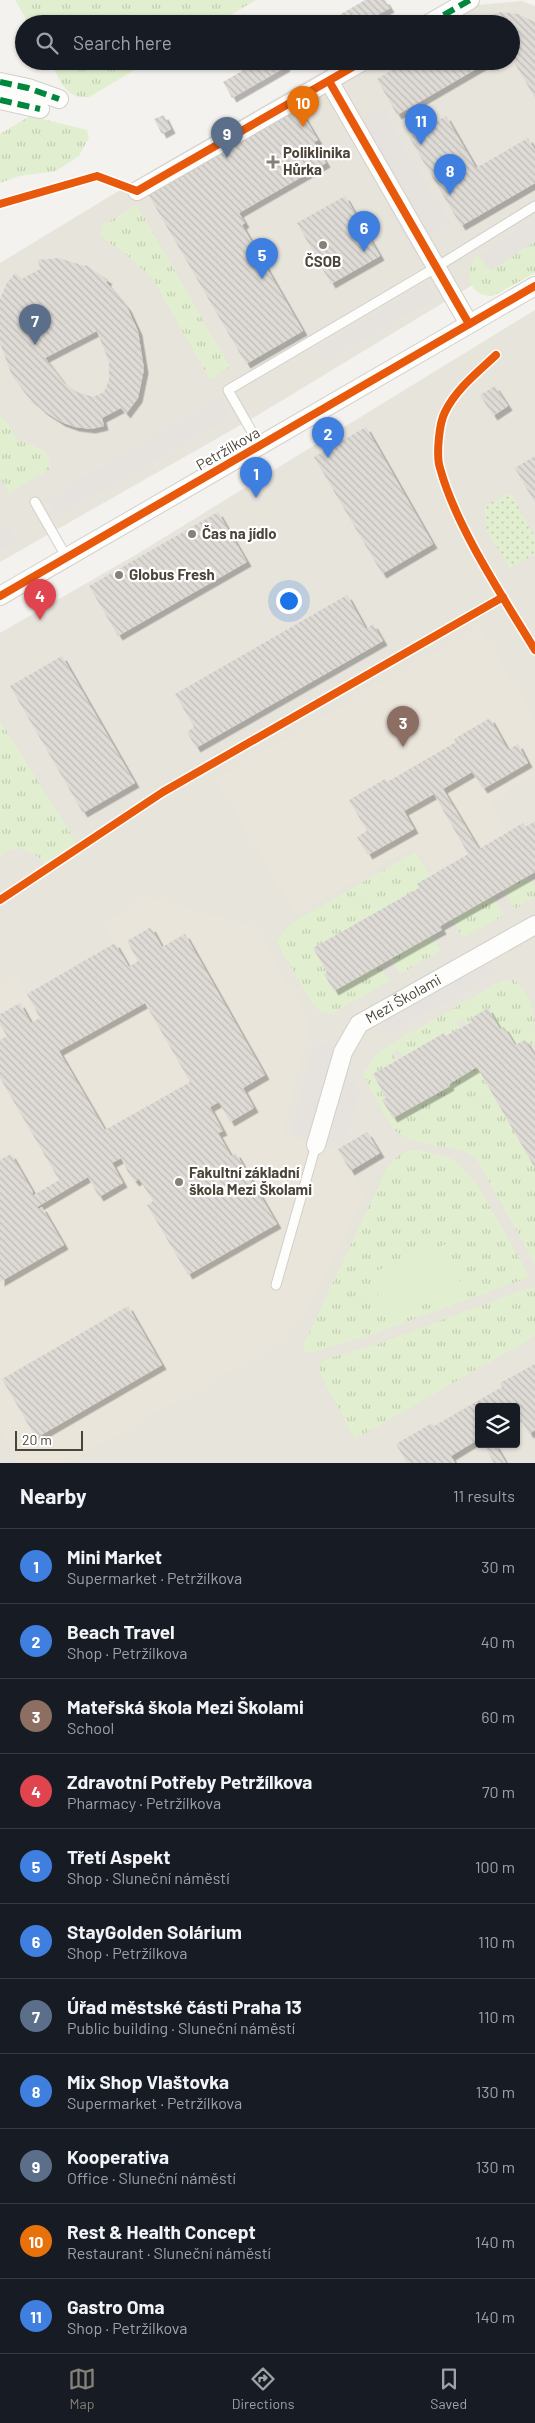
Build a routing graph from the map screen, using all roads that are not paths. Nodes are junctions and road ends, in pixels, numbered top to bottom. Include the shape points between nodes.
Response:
1 (470, 0) edge
2 (444, 15) edge
3 (348, 70) edge
4 (0, 82) edge
5 (328, 82) junction
6 (59, 99) dead end
7 (0, 100) edge
8 (40, 109) dead end
9 (137, 191) dead end
10 (535, 206) edge
11 (435, 268) junction
12 (535, 286) edge
13 (469, 324) junction
14 (260, 446) junction
15 (35, 502) dead end
16 (67, 558) junction
17 (0, 596) edge
18 (534, 929) edge
19 (316, 1145) joint
20 (276, 1285) dead end

1 - 2 street
3 - 5 street
4 - 6 street
5 - 9 street
5 - 11 street
7 - 8 street
10 - 11 lane
11 - 13 street
11 - 14 lane via 228,390
12 - 13 street, Petržílkova
13 - 14 street, Petržílkova
14 - 16 street, Petržílkova
15 - 16 lane
16 - 17 street, Petržílkova
18 - 19 street, Mezi Školami via 359,1024 343,1052
19 - 20 lane

